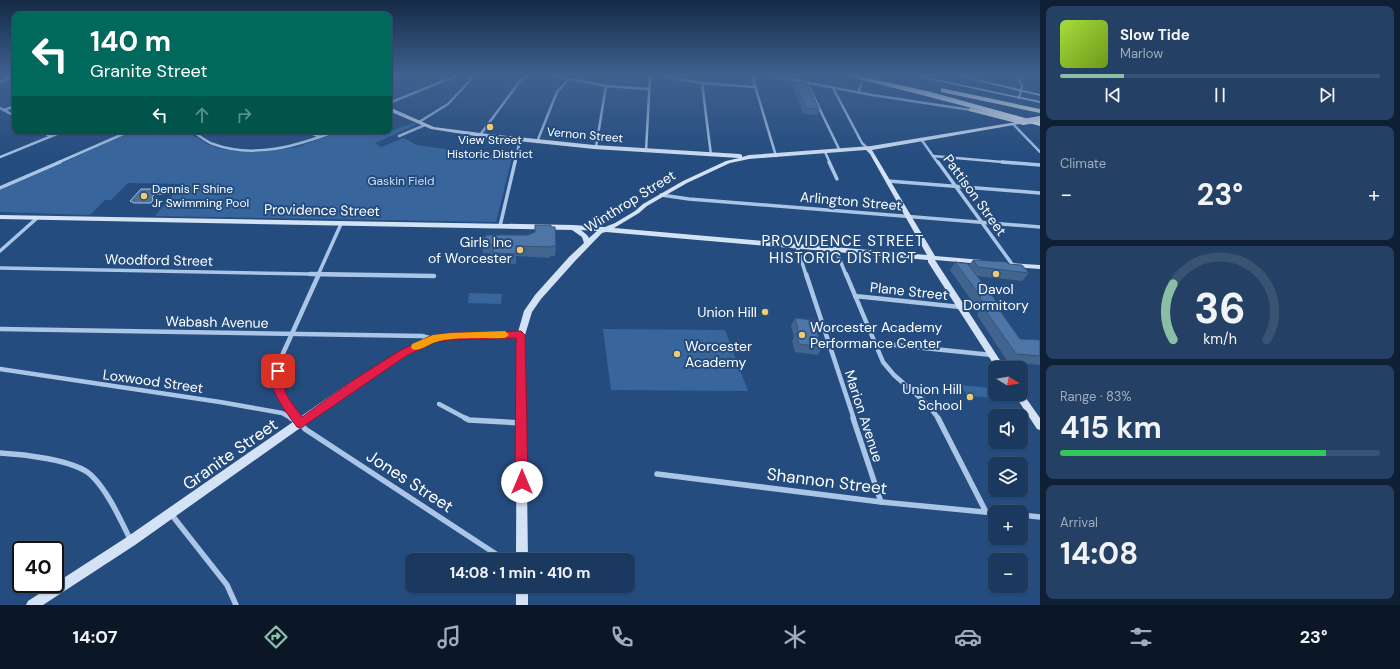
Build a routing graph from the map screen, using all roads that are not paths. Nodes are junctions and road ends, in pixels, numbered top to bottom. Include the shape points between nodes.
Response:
1 (448, 104) edge
2 (502, 104) edge
3 (552, 104) edge
4 (603, 104) edge
5 (648, 104) edge
6 (705, 104) edge
7 (760, 104) edge
8 (817, 104) edge
9 (842, 104) edge
10 (928, 104) edge
11 (949, 104) edge
12 (968, 104) edge
13 (978, 104) edge
14 (1008, 104) edge
15 (12, 107) edge
16 (0, 108) edge
17 (4, 110) junction
18 (971, 110) junction
19 (392, 111) edge
20 (1040, 112) edge
21 (12, 114) edge
22 (1040, 120) edge
23 (422, 123) junction
24 (1019, 123) junction
25 (1040, 124) edge
26 (1040, 128) edge
27 (46, 134) edge
28 (56, 134) edge
29 (123, 134) edge
30 (197, 134) edge
31 (313, 134) edge
32 (329, 134) edge
33 (480, 134) junction
34 (50, 136) junction
35 (399, 136) dead end
36 (320, 138) junction
37 (921, 139) junction
38 (520, 140) junction
39 (537, 142) junction
40 (596, 147) junction
41 (867, 148) junction
42 (0, 151) edge
43 (646, 151) junction
44 (840, 151) junction
45 (825, 152) junction
46 (1040, 152) edge
47 (7, 154) junction
48 (712, 155) junction
49 (776, 156) junction
50 (933, 156) junction
51 (0, 157) edge
52 (749, 157) junction
53 (728, 162) junction
54 (1040, 165) edge
55 (838, 179) dead end
56 (888, 181) junction
57 (956, 186) junction
58 (0, 188) edge
59 (1040, 193) edge
60 (661, 195) junction
61 (637, 212) junction
62 (909, 216) junction
63 (0, 217) edge
64 (36, 219) junction
65 (982, 223) junction
66 (341, 224) junction
67 (500, 226) junction
68 (572, 227) junction
69 (1040, 227) edge
70 (608, 229) junction
71 (644, 232) junction
72 (588, 243) junction
73 (797, 246) junction
74 (836, 250) junction
75 (0, 251) edge
76 (932, 258) junction
77 (1012, 264) junction
78 (1040, 267) edge
79 (0, 268) edge
80 (318, 273) junction
81 (434, 276) dead end
82 (855, 296) junction
83 (960, 307) junction
84 (0, 329) edge
85 (291, 334) junction
86 (521, 335) junction
87 (433, 339) junction
88 (875, 343) junction
89 (992, 355) junction
90 (996, 361) edge
91 (0, 369) edge
92 (1024, 401) edge
93 (439, 404) dead end
94 (522, 422) junction
95 (301, 424) junction
96 (1040, 426) edge
97 (0, 453) edge
98 (657, 474) dead end
99 (881, 502) junction
100 (986, 512) joint
101 (171, 514) junction
102 (1028, 516) edge
103 (1040, 517) edge
104 (131, 542) junction
105 (494, 553) edge
106 (522, 553) edge
107 (522, 593) edge
108 (32, 605) edge
109 (236, 605) edge
110 (522, 605) edge

1 - 23 street
2 - 33 street
3 - 39 street
4 - 40 street
5 - 43 street
6 - 48 street
7 - 49 street
8 - 44 street
9 - 41 street
10 - 18 street
11 - 18 highway
12 - 25 highway
13 - 22 highway
14 - 20 highway
15 - 17 street
16 - 17 street
17 - 21 street
18 - 24 main road
19 - 23 street, Vernon Street
22 - 24 main road, bridge
23 - 33 street, Vernon Street via 442,130
23 - 35 street
24 - 26 highway
24 - 37 street
24 - 46 street
27 - 34 street
28 - 34 street
29 - 58 street
30 - 36 street via 212,143 244,150 280,148
31 - 36 street
32 - 36 street
33 - 38 street, Vernon Street
34 - 47 street
37 - 41 street
37 - 50 street, Pattison Street
38 - 39 street, Vernon Street
38 - 67 street
39 - 40 street, Vernon Street
40 - 43 street, Vernon Street
41 - 44 street
41 - 56 street
42 - 47 street
43 - 48 street, Vernon Street
44 - 45 street
45 - 49 street
45 - 55 street
47 - 51 street
48 - 52 street, Vernon Street
48 - 53 street
49 - 52 street
50 - 54 street
50 - 57 street, Pattison Street
52 - 53 street, Winthrop Street
53 - 60 street, Winthrop Street
56 - 57 street
56 - 62 street
57 - 59 street
57 - 65 street, Pattison Street
60 - 61 street, Winthrop Street
60 - 62 street, Arlington Street
61 - 70 street, Winthrop Street
61 - 71 street via 631,223
62 - 65 street, Arlington Street
62 - 76 street
63 - 64 street, Providence Street
64 - 66 street, Providence Street
64 - 75 street
65 - 69 street, Arlington Street
65 - 77 street, Pattison Street
66 - 67 street, Providence Street
66 - 80 street
67 - 68 street, Providence Street
68 - 70 street, Providence Street
68 - 72 street via 584,235
70 - 71 street, Providence Street
70 - 72 street, Winthrop Street via 600,232
71 - 73 street, Providence Street
72 - 86 street, Winthrop Street via 538,297 528,311
73 - 74 street, Providence Street
73 - 99 street, Marion Avenue
74 - 76 street, Providence Street
74 - 82 street
76 - 77 street, Providence Street
76 - 83 street
77 - 78 street, Providence Street
79 - 80 street, Woodford Street
80 - 81 street, Woodford Street
80 - 85 street
82 - 83 street, Plane Street
82 - 88 street
83 - 89 street
84 - 85 street, Wabash Avenue
85 - 87 street, Wabash Avenue via 422,336
85 - 95 street via 278,366 277,380 284,401
86 - 87 street, Granite Street via 450,336
86 - 94 street, Winthrop Street
87 - 95 street, Granite Street via 355,384
88 - 89 street
88 - 100 street via 883,362 928,404 939,419
89 - 90 street
91 - 95 street, Loxwood Street via 282,413
92 - 96 street
93 - 94 street via 469,420
94 - 106 street, Winthrop Street
95 - 101 street, Granite Street
95 - 105 street, Jones Street
97 - 104 street via 26,454 87,472 98,484
98 - 99 street, Shannon Street
99 - 100 street, Shannon Street
101 - 104 street, Granite Street
101 - 109 street via 227,585
102 - 103 street
104 - 108 street, Granite Street
107 - 110 street

